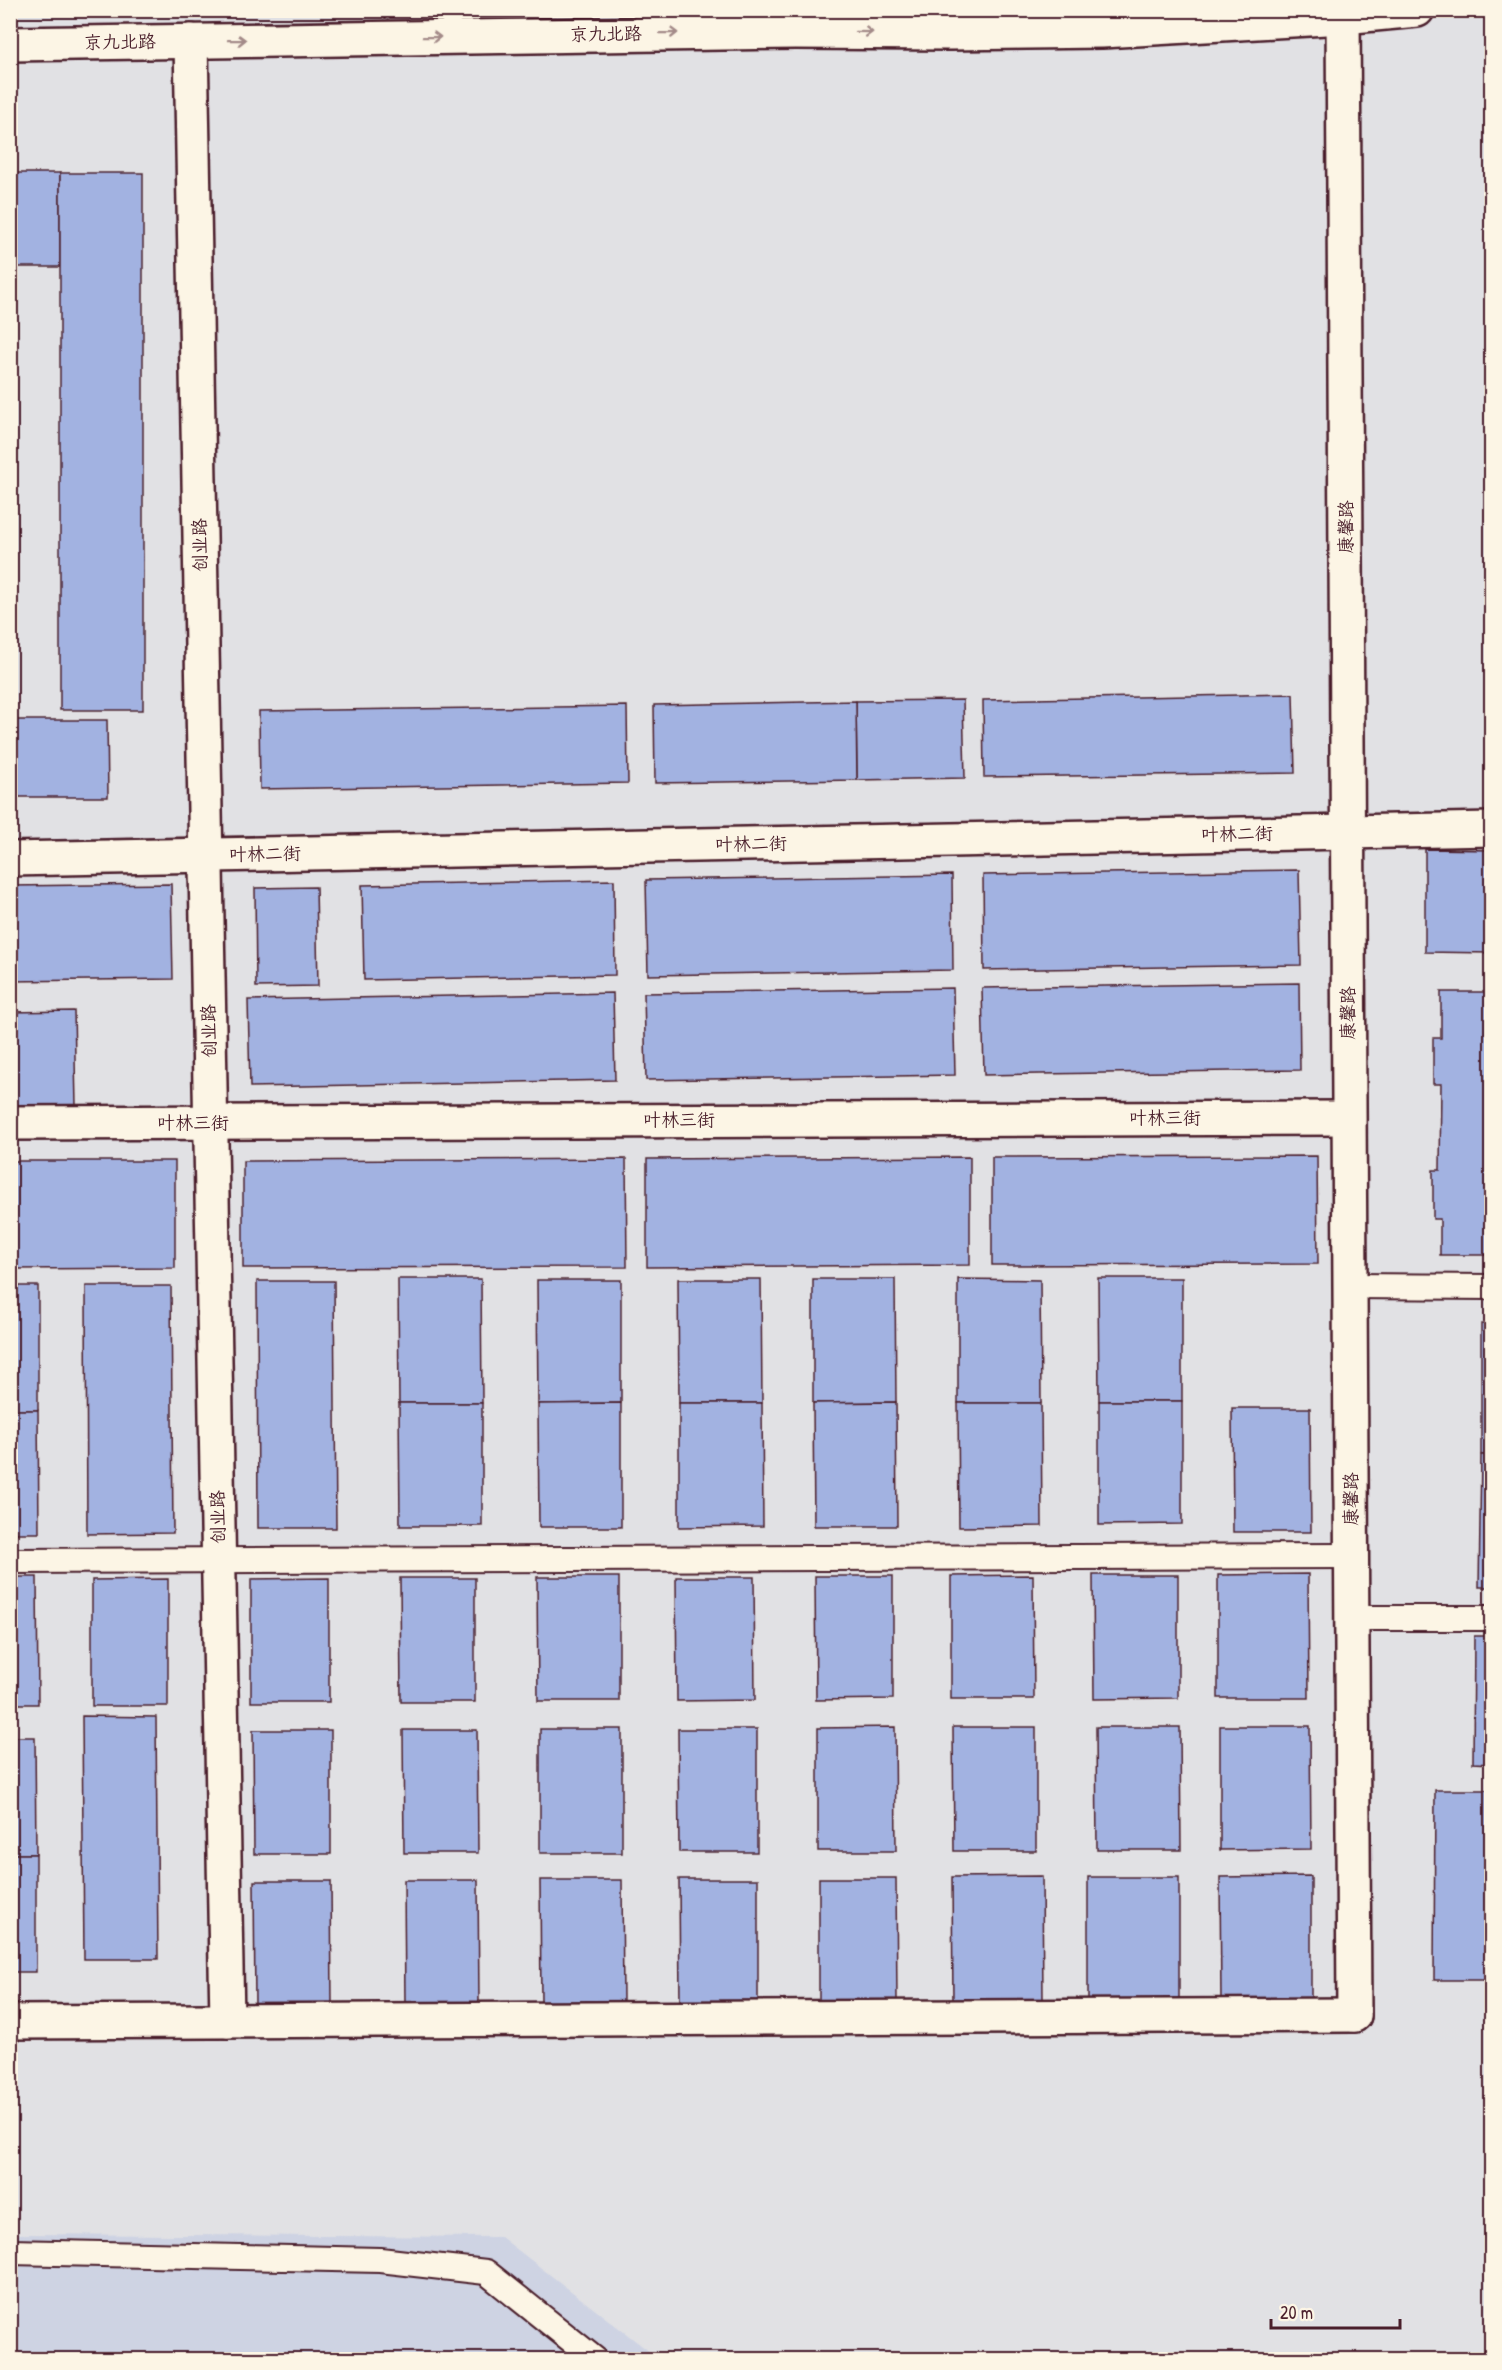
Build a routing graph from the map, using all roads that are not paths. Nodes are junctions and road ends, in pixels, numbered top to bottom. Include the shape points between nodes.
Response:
1 (1417, 10) edge
2 (1343, 14) edge
3 (191, 41) junction
4 (10, 44) edge
5 (1491, 829) edge
6 (1347, 832) junction
7 (206, 855) junction
8 (10, 859) edge
9 (1348, 1118) junction
10 (10, 1123) edge
11 (211, 1123) junction
12 (1350, 1286) junction
13 (1491, 1287) edge
14 (1352, 1556) junction
15 (219, 1560) junction
16 (10, 1561) edge
17 (1352, 1618) junction
18 (1491, 1618) edge
19 (227, 2021) junction
20 (10, 2022) edge
21 (10, 2252) edge
22 (596, 2360) edge

1 - 2 street, 京九北路
3 -> 2 street, 京九北路 via 1102,31
2 - 6 street, 康馨路
3 - 4 street, 京九北路
3 - 7 street, 创业路
5 - 6 street, 叶林二街
6 - 7 street, 叶林二街
6 - 9 street, 康馨路
7 - 8 street, 叶林二街
7 - 11 street, 创业路
9 - 11 street, 叶林三街
9 - 12 street, 康馨路
10 - 11 street, 叶林三街
11 - 15 street, 创业路
12 - 13 lane
12 - 14 street, 康馨路
14 - 15 lane
14 - 17 street, 康馨路
15 - 16 lane
15 - 19 street, 创业路
17 - 18 lane
17 - 19 street, 康馨路 via 1354,2015
19 - 20 street
21 - 22 lane via 381,2260 486,2272

